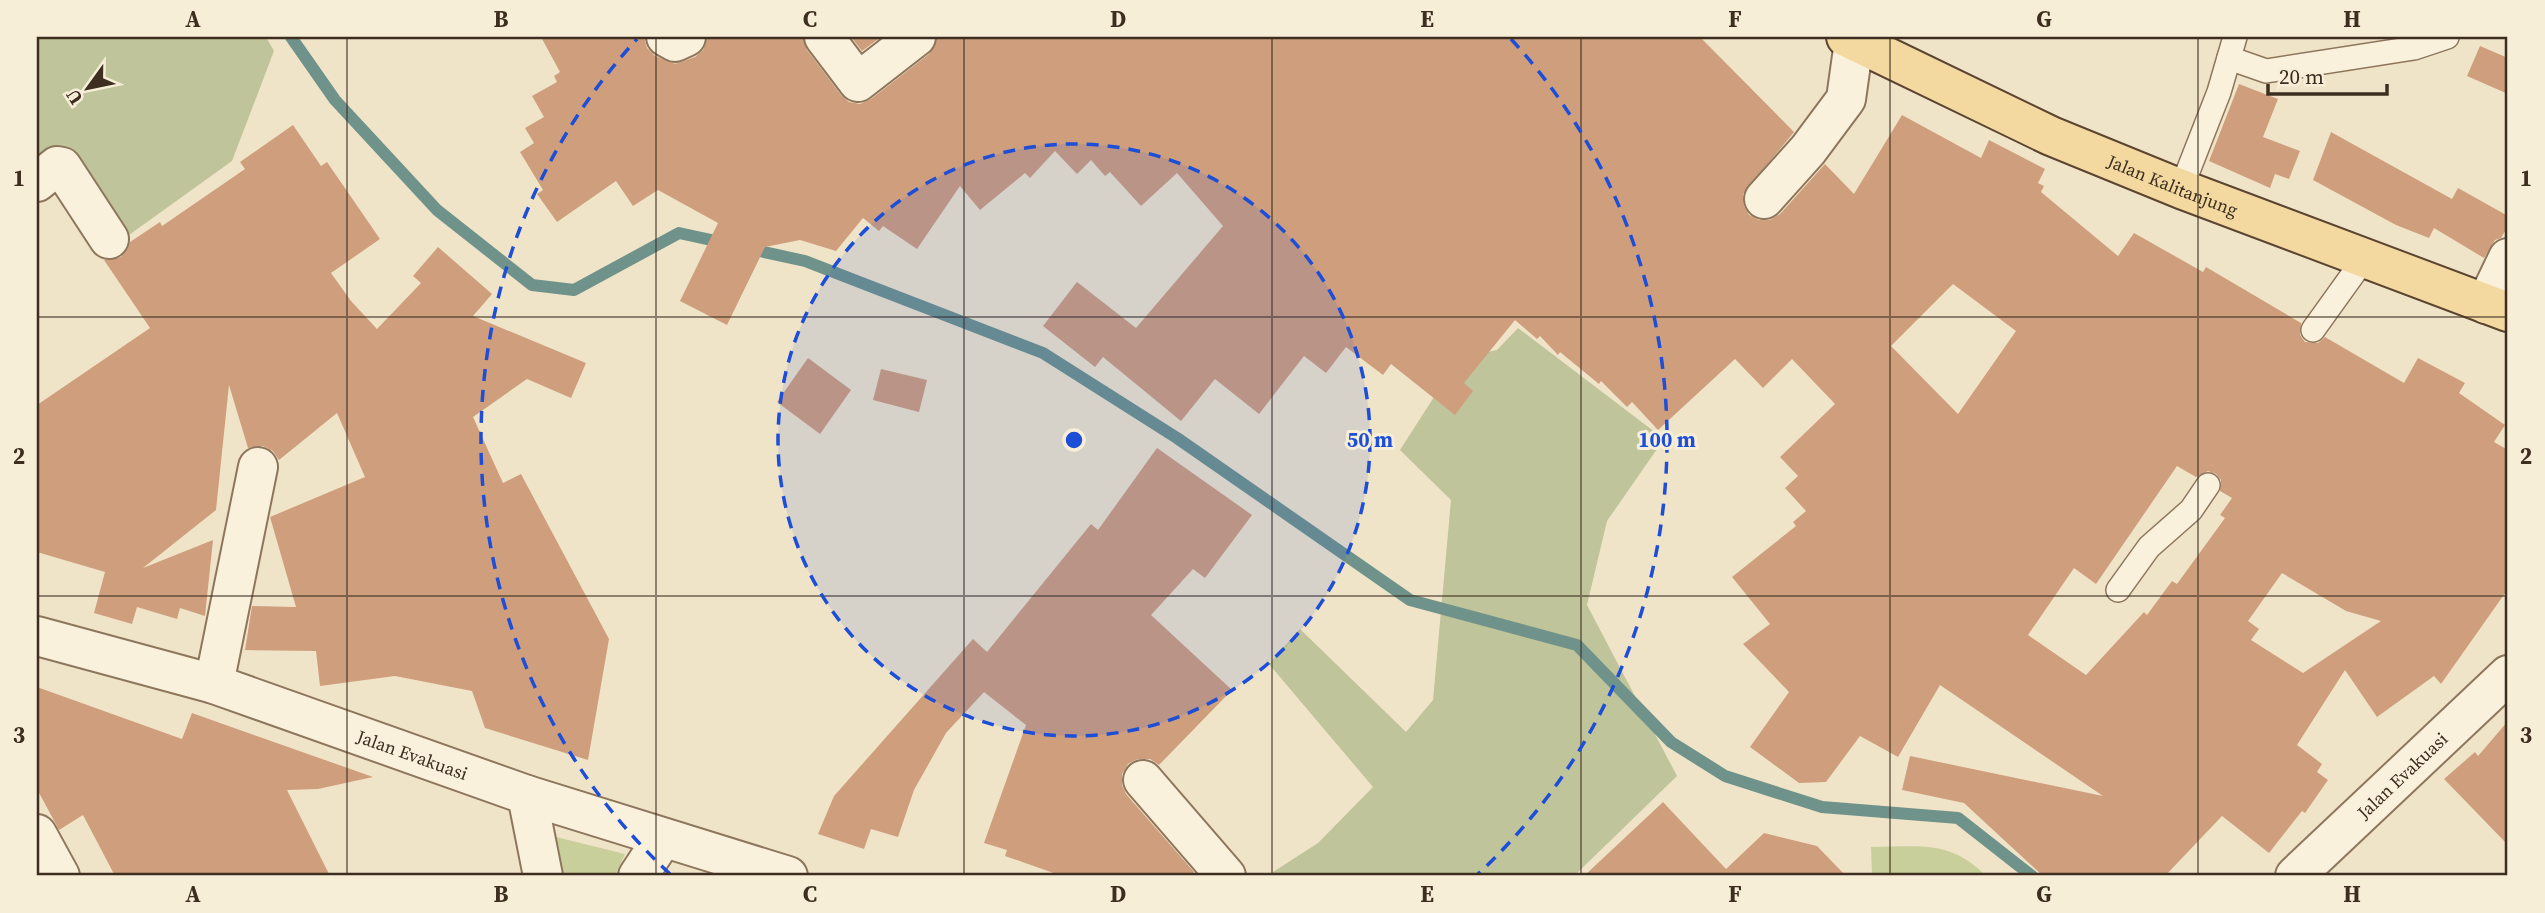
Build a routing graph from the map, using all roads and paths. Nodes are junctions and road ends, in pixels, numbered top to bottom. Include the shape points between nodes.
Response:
1 (666, 37) edge
2 (686, 37) edge
3 (824, 37) edge
4 (916, 37) edge
5 (2446, 37) edge
6 (1850, 39) edge
7 (2232, 47) edge
8 (37, 182) edge
9 (2181, 189) junction
10 (1764, 199) dead end
11 (109, 239) dead end
12 (2508, 258) edge
13 (2364, 259) junction
14 (2497, 308) edge
15 (2312, 330) dead end
16 (258, 467) dead end
17 (2208, 485) dead end
18 (2118, 590) dead end
19 (37, 636) edge
20 (2508, 675) edge
21 (214, 684) junction
22 (1143, 780) dead end
23 (527, 795) junction
24 (37, 834) edge
25 (663, 838) junction
26 (60, 876) edge
27 (542, 876) edge
28 (638, 876) edge
29 (788, 876) edge
30 (1226, 876) edge
31 (2295, 876) edge

1 - 2 street via 675,42
3 - 4 street via 858,82
5 - 7 lane via 2414,48 2266,71
6 - 9 main road, Jalan Kalitanjung via 2051,136
6 - 10 street via 1846,99
7 - 9 lane
8 - 11 street via 62,167
9 - 13 main road, Jalan Kalitanjung
12 - 14 street
13 - 14 main road, Jalan Kalitanjung
13 - 15 lane
16 - 21 street
17 - 18 lane via 2191,510 2149,547
19 - 21 street, Jalan Evakuasi
20 - 31 street, Jalan Evakuasi
21 - 23 street, Jalan Evakuasi
22 - 30 street
23 - 25 street, Jalan Evakuasi
23 - 27 street
24 - 26 street
25 - 28 street
25 - 29 street, Jalan Evakuasi

